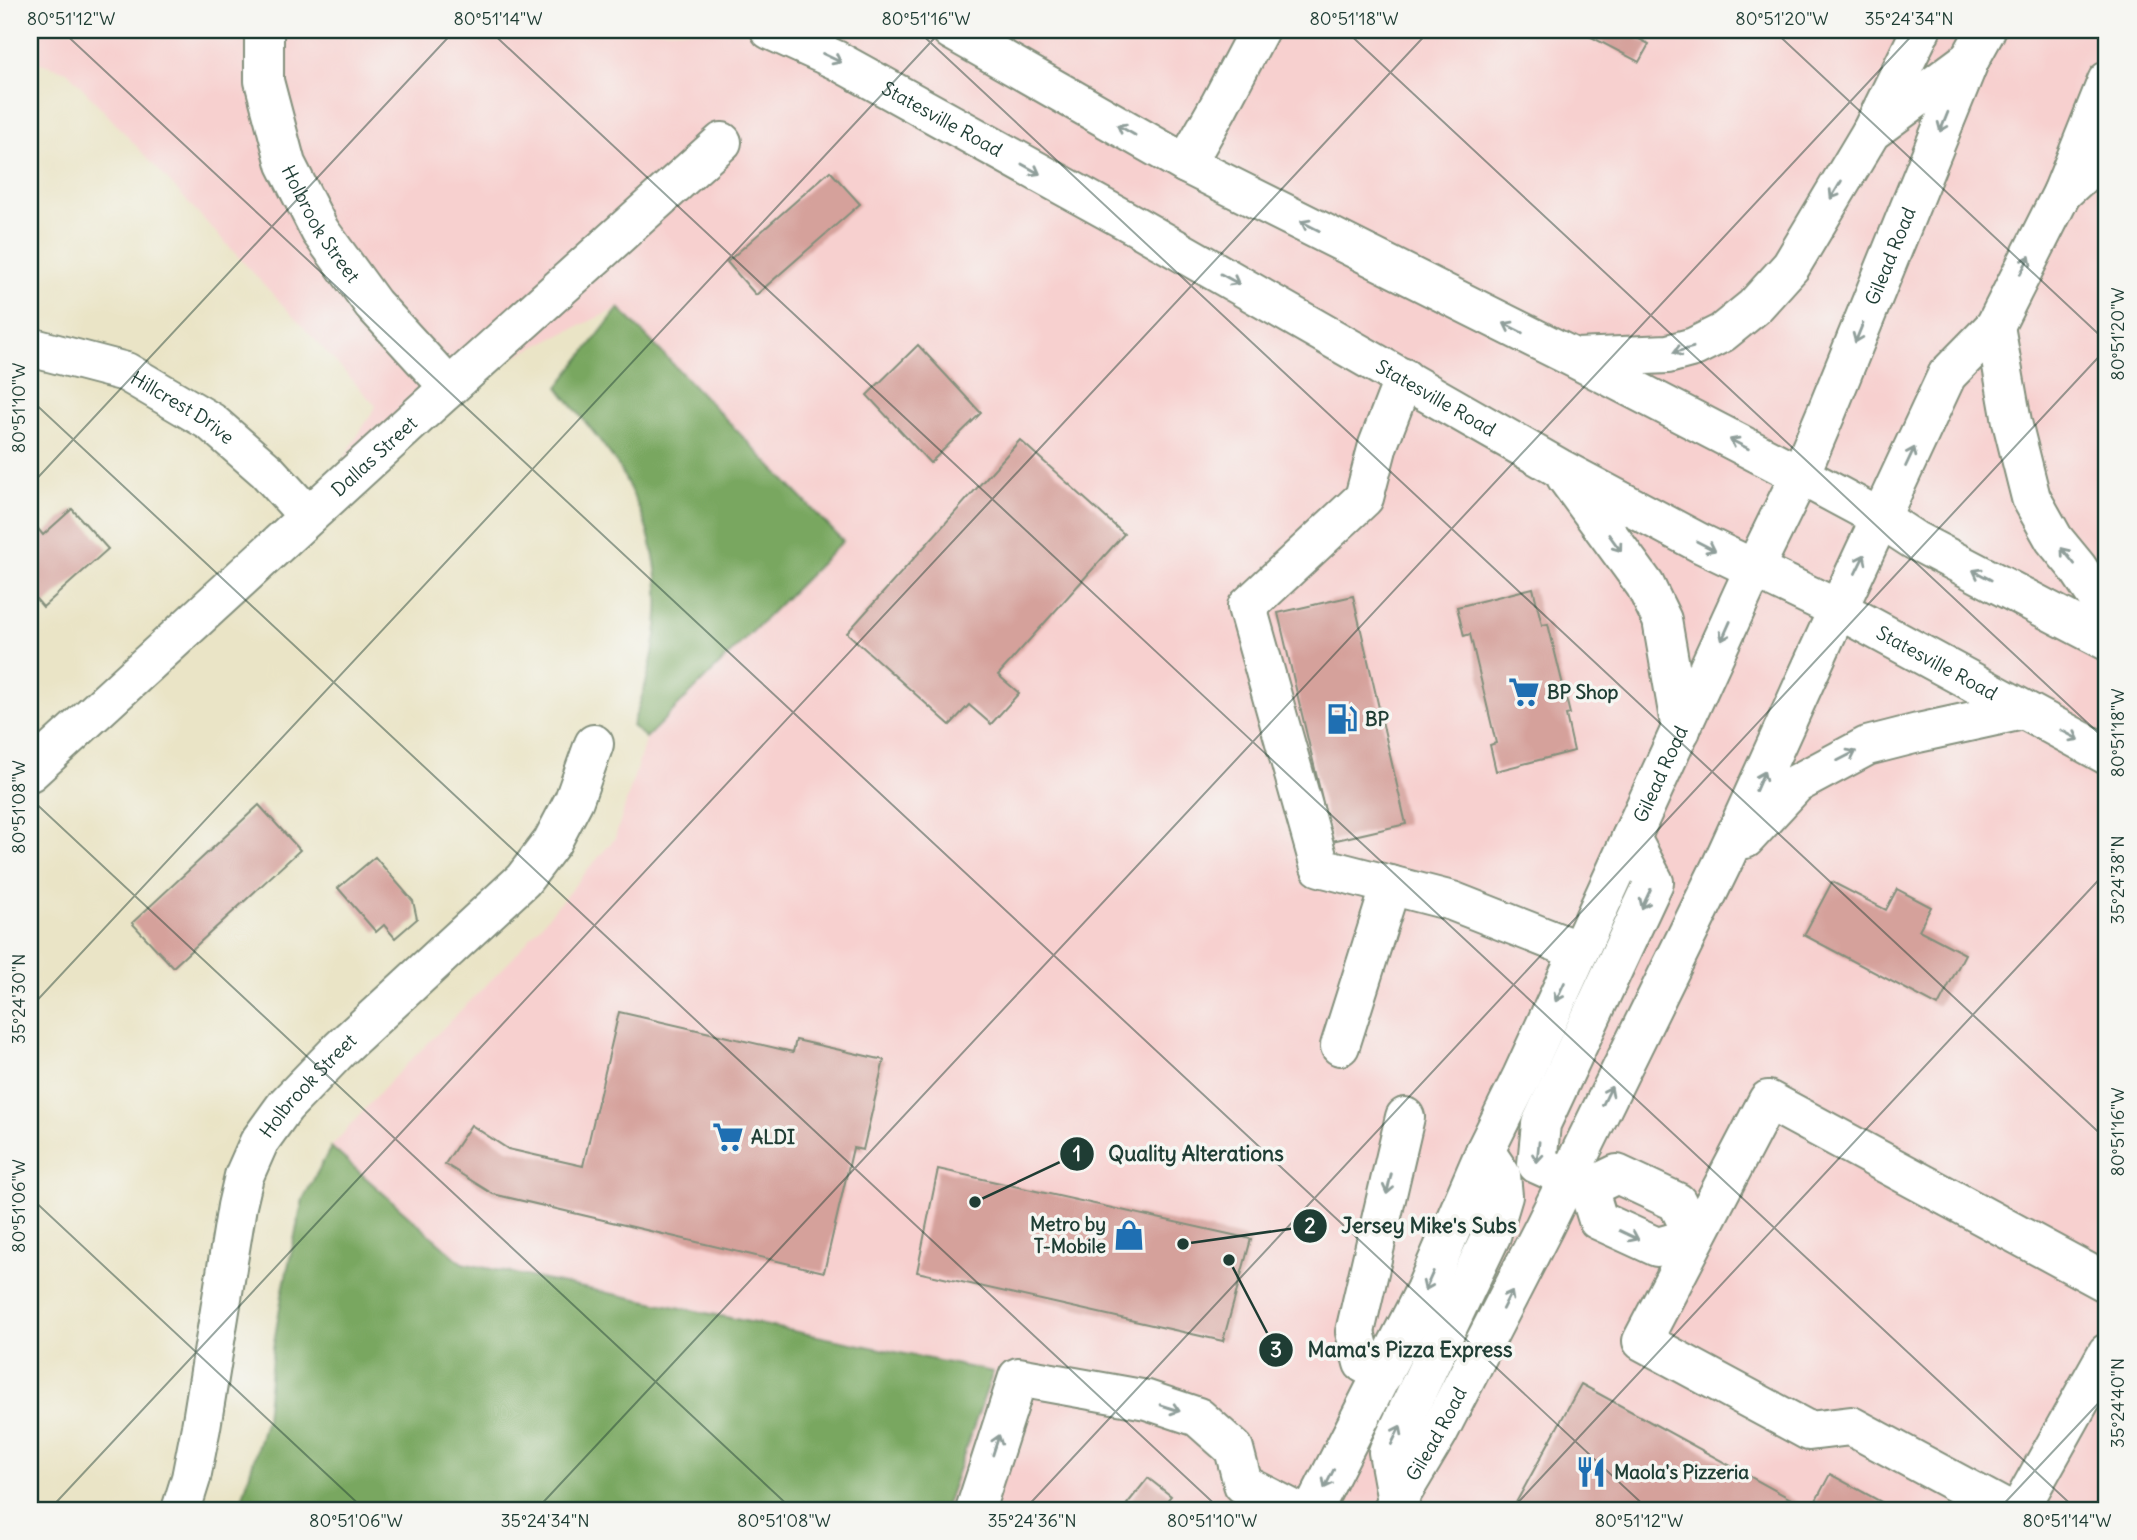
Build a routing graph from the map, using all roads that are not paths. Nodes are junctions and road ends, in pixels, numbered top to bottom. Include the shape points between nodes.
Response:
1 (264, 30) edge
2 (770, 30) edge
3 (951, 30) edge
4 (1259, 30) edge
5 (1921, 30) edge
6 (1978, 44) edge
7 (2107, 81) edge
8 (1871, 132) junction
9 (722, 142) dead end
10 (2107, 152) edge
11 (1186, 164) junction
12 (2062, 193) junction
13 (1995, 326) junction
14 (30, 347) edge
15 (1574, 358) junction
16 (1404, 378) junction
17 (449, 387) junction
18 (1559, 468) junction
19 (1800, 475) junction
20 (308, 516) junction
21 (1882, 519) junction
22 (1754, 569) junction
23 (1838, 609) junction
24 (2107, 612) edge
25 (2107, 641) edge
26 (2023, 710) junction
27 (1681, 730) junction
28 (594, 744) dead end
29 (2107, 755) edge
30 (30, 772) edge
31 (1631, 838) junction
32 (1722, 864) junction
33 (1391, 886) junction
34 (1579, 951) junction
35 (1340, 1045) dead end
36 (1405, 1117) dead end
37 (1485, 1151) junction
38 (1578, 1183) junction
39 (1694, 1237) junction
40 (2107, 1283) edge
41 (2107, 1353) edge
42 (1373, 1368) junction
43 (1394, 1506) edge
44 (181, 1510) edge
45 (975, 1510) edge
46 (1294, 1510) edge
47 (1313, 1510) edge
48 (2007, 1510) edge
49 (2018, 1510) edge

1 - 17 main road, Holbrook Street via 264,81 286,164 320,231 373,304
2 -> 16 main road, Statesville Road via 836,60
11 -> 3 main road
4 - 11 main road
5 - 8 main road
6 - 8 main road
6 -> 19 main road, Gilead Road
7 - 12 main road, Gilead Road
8 -> 15 main road via 1791,266 1754,307 1722,333 1694,348 1668,354
9 - 17 main road, Dallas Street
10 - 12 main road
15 -> 11 main road
13 -> 12 main road, Gilead Road
21 -> 13 main road, Gilead Road via 1947,375
24 -> 13 main road via 2054,539 2031,498
14 - 20 main road, Hillcrest Drive via 127,372 211,422 267,471
19 -> 15 main road
16 - 18 main road, Statesville Road
16 - 33 main road via 1364,498 1247,607 1320,867
17 - 20 main road, Dallas Street
18 -> 22 main road, Statesville Road
18 -> 27 main road via 1645,585 1662,620
19 - 21 main road
19 - 22 main road, Gilead Road
20 - 30 main road, Dallas Street
23 -> 21 main road, Gilead Road
25 -> 21 main road
22 - 23 main road, Statesville Road
22 -> 27 main road, Gilead Road
23 - 26 main road, Statesville Road
32 -> 23 main road, Gilead Road
26 -> 29 main road, Statesville Road
32 -> 26 main road via 1796,784 1837,761 1867,746
27 - 31 main road, Gilead Road
28 - 44 main road, Holbrook Street via 574,800 552,842 523,880 340,1049 285,1106 259,1142 237,1206 201,1427
31 - 34 main road, Gilead Road
31 -> 38 main road via 1654,882 1541,1124 1537,1164
38 -> 32 main road, Gilead Road
33 - 34 main road via 1452,901
33 - 35 main road
34 -> 37 main road, Gilead Road
36 -> 42 main road via 1355,1332
37 -> 42 main road, Gilead Road via 1425,1290
43 -> 37 main road via 1388,1452 1491,1236 1503,1196 1501,1175
38 - 39 main road via 1617,1174 1677,1202
38 -> 39 main road via 1598,1220 1657,1247
43 -> 38 main road, Gilead Road
39 - 40 main road via 1768,1100
39 - 48 main road via 1642,1341 1809,1431 1851,1426
41 - 49 main road
42 -> 47 main road, Gilead Road
45 -> 46 main road via 1018,1377 1147,1400 1198,1417 1234,1449 1243,1484

